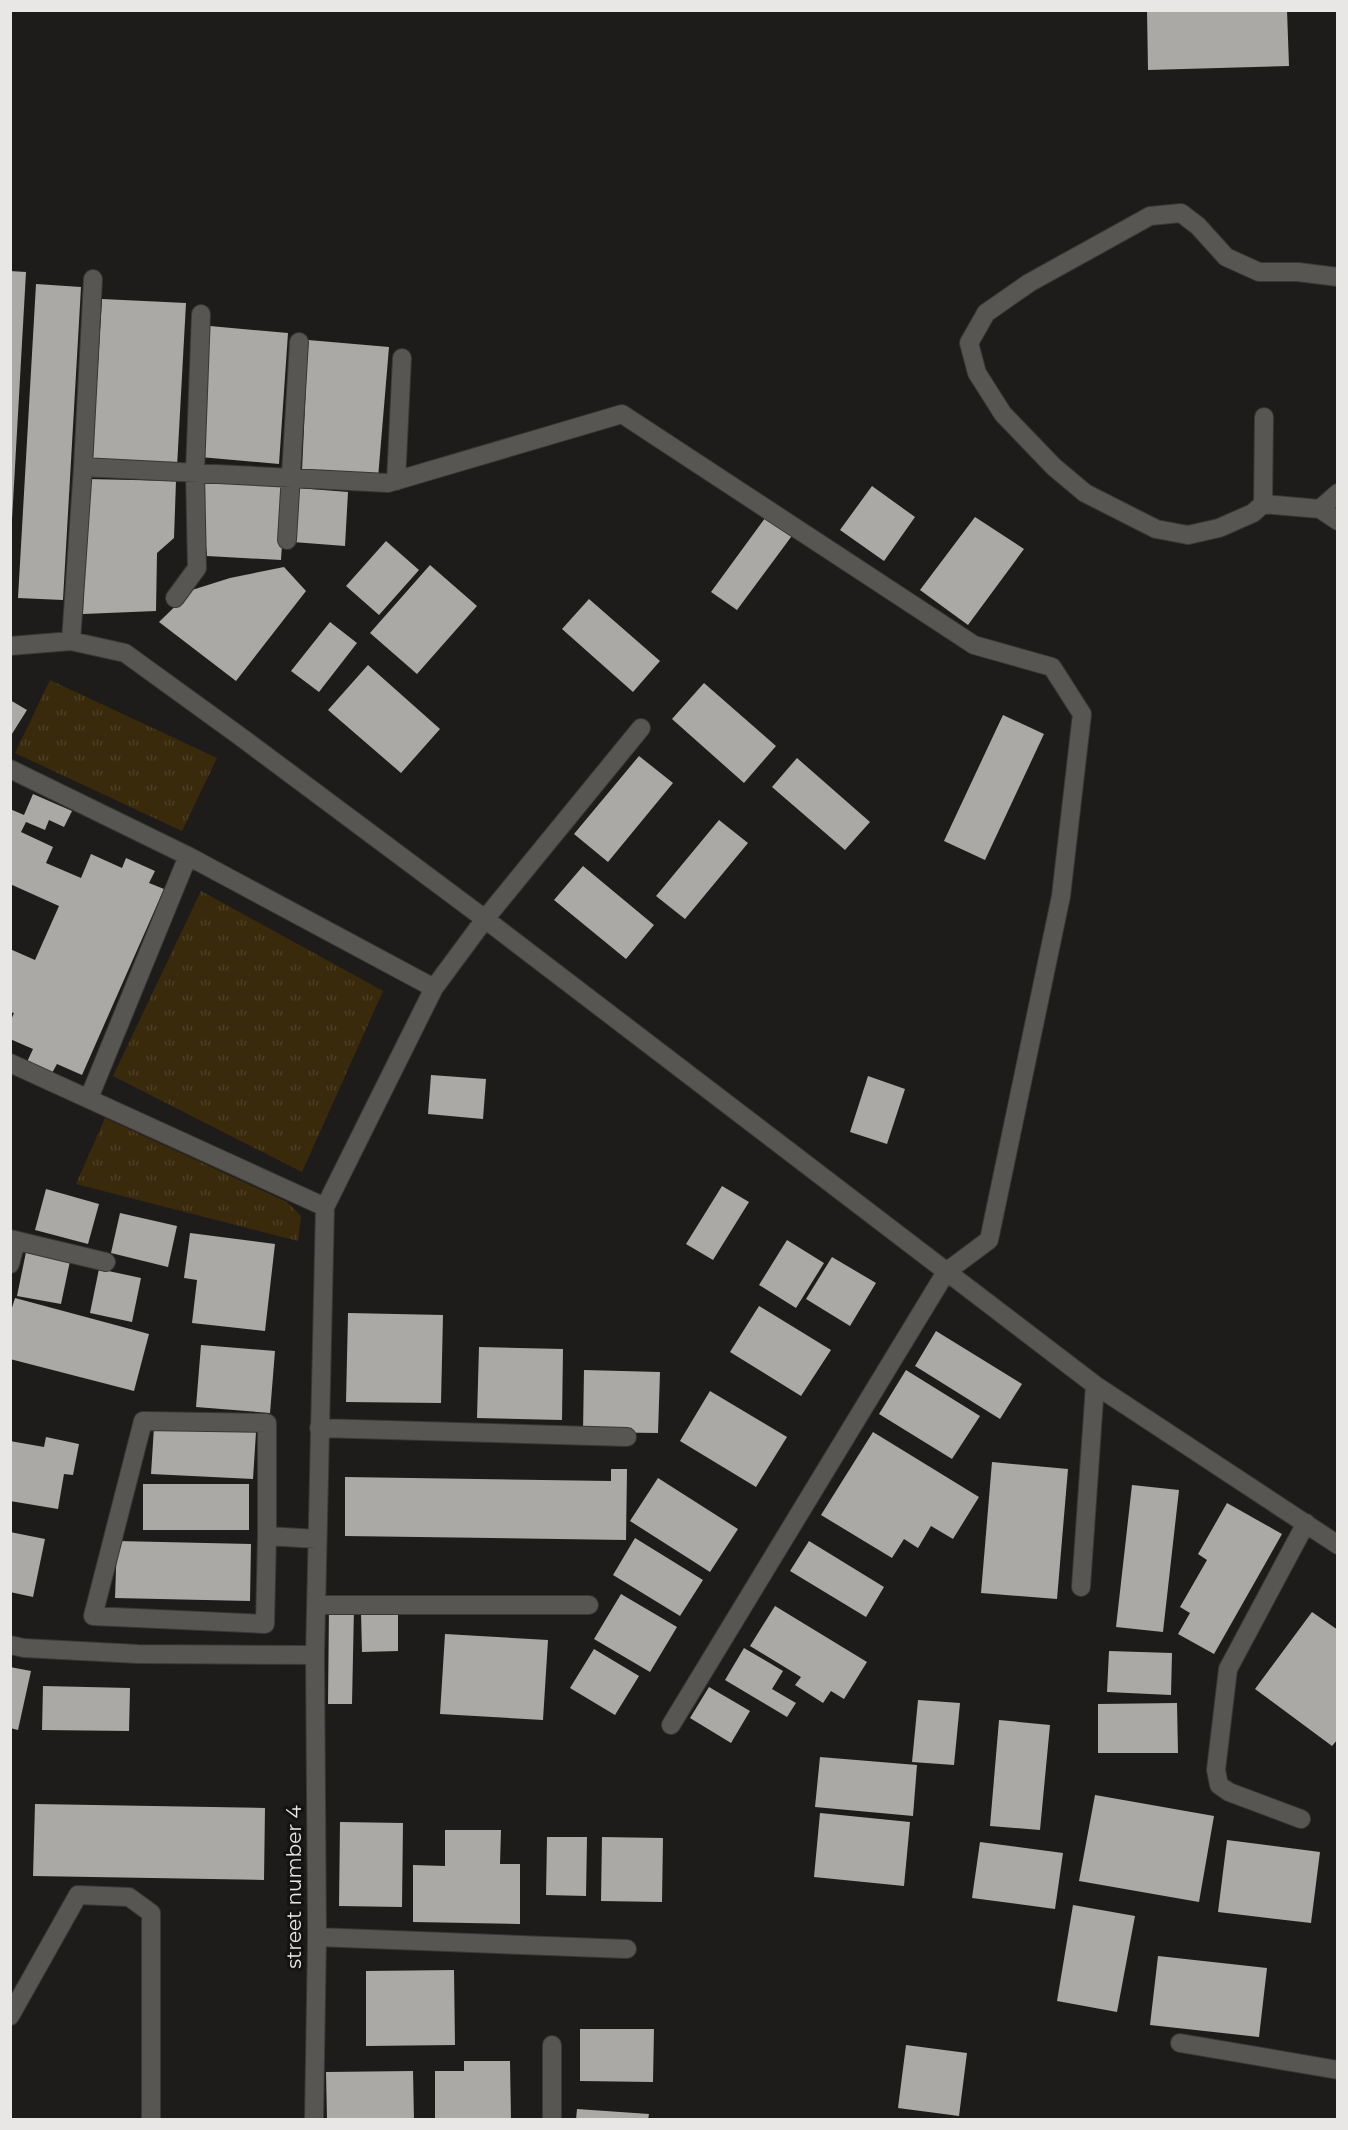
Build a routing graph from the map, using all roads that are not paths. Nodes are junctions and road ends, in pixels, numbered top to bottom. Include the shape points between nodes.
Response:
1 (1338, 277) edge
2 (93, 279) dead end
3 (201, 314) dead end
4 (299, 342) dead end
5 (402, 358) dead end
6 (1264, 417) dead end
7 (83, 467) junction
8 (195, 472) junction
9 (291, 478) junction
10 (396, 481) junction
11 (1338, 493) edge
12 (1263, 504) junction
13 (1320, 509) junction
14 (1338, 521) edge
15 (287, 540) dead end
16 (175, 598) dead end
17 (71, 641) junction
18 (10, 646) edge
19 (641, 728) dead end
20 (10, 769) edge
21 (189, 856) junction
22 (485, 920) junction
23 (434, 987) junction
24 (10, 1063) edge
25 (89, 1098) junction
26 (325, 1207) junction
27 (13, 1240) edge
28 (106, 1262) dead end
29 (10, 1263) edge
30 (946, 1272) junction
31 (1095, 1385) junction
32 (319, 1428) junction
33 (627, 1437) dead end
34 (1306, 1523) junction
35 (267, 1536) junction
36 (317, 1539) junction
37 (1338, 1545) edge
38 (1081, 1587) dead end
39 (316, 1605) junction
40 (589, 1605) dead end
41 (10, 1645) edge
42 (315, 1655) junction
43 (671, 1725) dead end
44 (1301, 1819) dead end
45 (317, 1937) junction
46 (627, 1949) dead end
47 (10, 2016) edge
48 (1180, 2043) dead end
49 (552, 2045) dead end
50 (1338, 2070) edge
51 (151, 2120) edge
52 (314, 2120) edge
53 (552, 2120) edge

1 - 12 street via 1259,272 1226,257 1181,213 1150,216 1029,283 986,313 969,343 977,373 1003,414 1085,493 1156,529 1188,535 1219,528
2 - 7 street
3 - 8 street
4 - 9 street
5 - 10 street
6 - 12 street
7 - 8 street
7 - 17 street
8 - 9 street
8 - 16 street via 197,568
9 - 10 street
9 - 15 street
10 - 30 street via 622,414 974,645 1052,667 1082,714 1061,896 989,1240
11 - 13 street
12 - 13 street
13 - 14 street
17 - 18 street
17 - 22 street via 125,653
19 - 22 street
20 - 21 street
21 - 23 street
21 - 25 street
22 - 23 street
22 - 30 street
23 - 26 street
24 - 25 street
25 - 26 street
26 - 32 street, street number 4
27 - 28 street
27 - 29 street
30 - 31 street
30 - 43 street
31 - 34 street
31 - 38 street
32 - 33 street
32 - 36 street, street number 4
34 - 37 street
34 - 44 street via 1228,1669 1216,1770 1219,1785 1229,1792
35 - 35 street via 267,1423 143,1421 93,1616 265,1624
35 - 36 street
36 - 39 street, street number 4
39 - 40 street
39 - 42 street, street number 4
41 - 42 street via 138,1654
42 - 45 street, street number 4
45 - 46 street
45 - 52 street, street number 4
47 - 51 street via 78,1895 129,1896 151,1913
48 - 50 street
49 - 53 street

